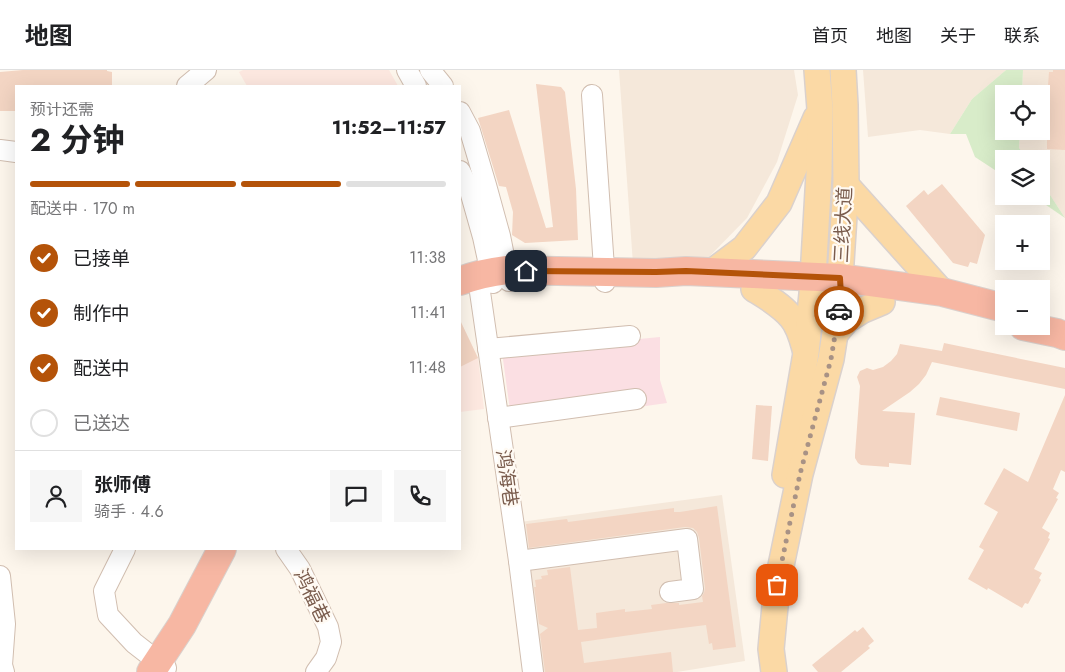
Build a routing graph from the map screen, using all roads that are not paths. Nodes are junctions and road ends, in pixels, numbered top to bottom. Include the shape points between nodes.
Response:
1 (206, 70) edge
2 (407, 70) edge
3 (430, 70) edge
4 (816, 70) edge
5 (843, 70) edge
6 (188, 85) edge
7 (415, 85) edge
8 (442, 85) edge
9 (592, 94) dead end
10 (820, 109) junction
11 (461, 114) edge
12 (0, 150) edge
13 (15, 152) edge
14 (461, 173) edge
15 (846, 186) junction
16 (712, 272) junction
17 (604, 277) junction
18 (485, 281) edge
19 (813, 285) junction
20 (841, 287) junction
21 (754, 289) junction
22 (942, 292) junction
23 (882, 302) junction
24 (995, 306) edge
25 (1050, 319) edge
26 (995, 321) edge
27 (1065, 323) edge
28 (1050, 331) edge
29 (835, 334) junction
30 (630, 336) dead end
31 (1065, 336) edge
32 (488, 349) junction
33 (806, 354) junction
34 (636, 399) dead end
35 (498, 418) junction
36 (793, 473) junction
37 (124, 550) edge
38 (221, 550) edge
39 (232, 550) edge
40 (287, 550) edge
41 (519, 561) junction
42 (0, 576) edge
43 (670, 592) dead end
44 (159, 669) edge
45 (4, 672) edge
46 (316, 672) edge
47 (533, 672) edge
48 (761, 672) edge
49 (774, 672) edge

1 - 6 street
2 - 7 street
3 - 8 street
4 - 10 main road, 三线大道
5 - 15 main road, 三线大道
9 - 17 street
10 - 16 main road via 779,203 744,248
10 - 19 main road, 三线大道 via 820,174
11 - 18 street via 470,131 500,236
12 - 13 street
14 - 18 street via 470,191 483,237
15 - 20 main road, 三线大道
15 - 22 main road
16 - 17 highway
16 - 19 highway
17 - 18 highway
17 - 21 highway
18 - 32 street, 鸿海巷
19 - 20 highway
19 - 21 highway
19 - 33 main road, 三线大道
20 - 22 highway
20 - 23 highway
20 - 29 main road, 三线大道
21 - 33 main road via 791,317
22 - 24 highway
23 - 26 highway
23 - 29 main road via 847,320
25 - 27 highway
28 - 31 highway
29 - 36 main road, 三线大道 via 831,359
30 - 32 street
32 - 35 street, 鸿海巷
33 - 36 main road, 三线大道
34 - 35 street
35 - 41 street, 鸿海巷
36 - 48 main road, 三线大道 via 764,583 758,648
36 - 49 main road, 三线大道 via 777,585 771,649
37 - 44 street via 104,591 108,615
38 - 44 highway
39 - 44 highway via 189,632
40 - 46 street, 鸿福巷 via 300,569 328,627 331,642 326,658
41 - 43 street via 687,539 693,589
41 - 47 street, 鸿海巷 via 531,631
42 - 45 street via 6,624

